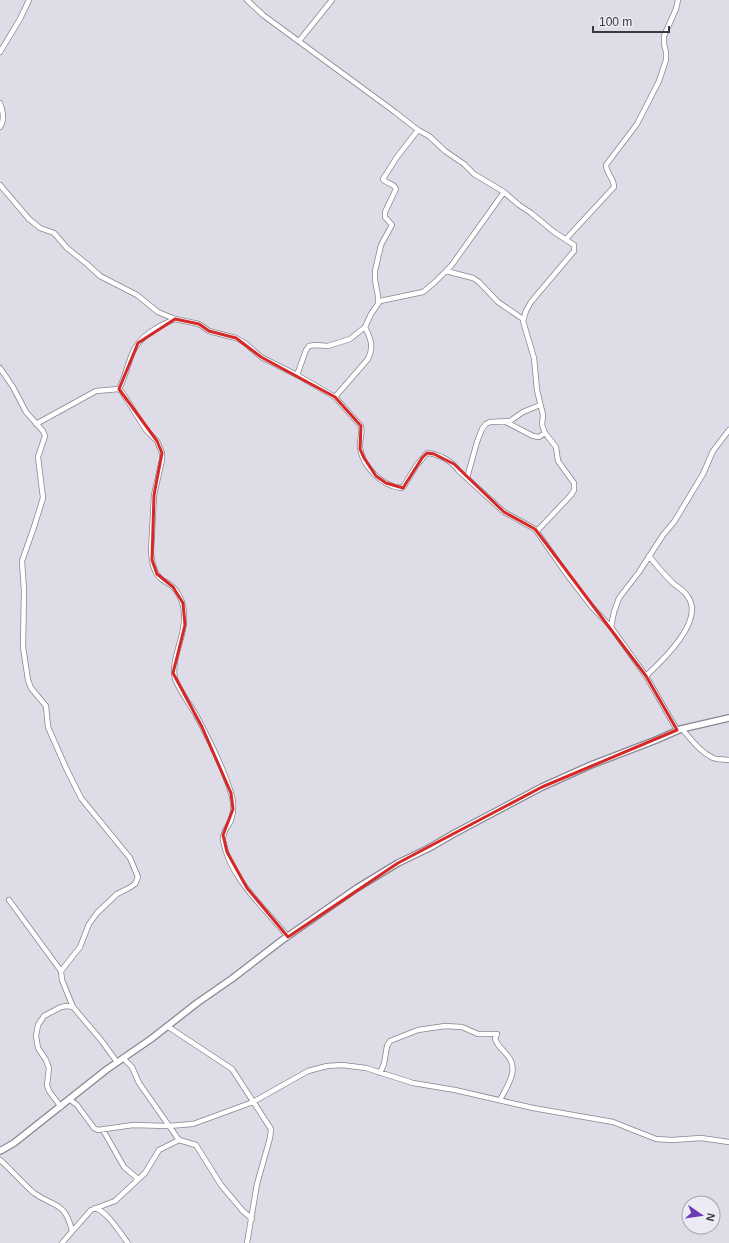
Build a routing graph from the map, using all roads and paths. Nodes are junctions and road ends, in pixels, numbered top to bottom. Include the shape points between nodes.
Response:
1 (29, 0) edge
2 (247, 0) edge
3 (332, 0) edge
4 (678, 0) edge
5 (299, 41) junction
6 (0, 52) edge
7 (0, 103) edge
8 (0, 127) edge
9 (418, 130) junction
10 (0, 185) edge
11 (504, 192) junction
12 (566, 239) junction
13 (446, 271) junction
14 (378, 303) junction
15 (175, 319) junction
16 (523, 319) junction
17 (365, 327) junction
18 (0, 368) edge
19 (297, 375) junction
20 (119, 389) junction
21 (334, 397) junction
22 (540, 405) junction
23 (506, 422) junction
24 (36, 424) junction
25 (729, 430) edge
26 (545, 433) junction
27 (467, 478) junction
28 (537, 531) junction
29 (649, 556) junction
30 (611, 627) junction
31 (646, 676) junction
32 (729, 718) edge
33 (680, 730) junction
34 (729, 760) edge
35 (9, 900) dead end
36 (288, 937) junction
37 (61, 971) junction
38 (73, 1007) junction
39 (167, 1026) junction
40 (123, 1058) junction
41 (117, 1062) junction
42 (380, 1073) junction
43 (249, 1095) junction
44 (260, 1097) junction
45 (69, 1099) junction
46 (500, 1100) junction
47 (253, 1102) junction
48 (61, 1107) junction
49 (168, 1126) junction
50 (103, 1130) junction
51 (179, 1140) junction
52 (729, 1142) edge
53 (1, 1149) edge
54 (0, 1160) edge
55 (138, 1178) junction
56 (95, 1208) junction
57 (252, 1219) junction
58 (72, 1231) junction
59 (62, 1243) edge
60 (128, 1243) edge
61 (247, 1243) edge

1 - 6 street
2 - 5 street
3 - 5 street
4 - 12 street via 664,36 667,56 659,81 637,124 606,165 614,187
5 - 9 street
7 - 8 street via 3,119
9 - 11 street via 429,136 474,174
9 - 14 street via 383,179 396,189 385,212 385,217 392,225 381,245 375,271
10 - 15 street via 29,219 40,228 54,233 67,248 100,276 129,290 158,312
11 - 12 street
11 - 13 street
12 - 16 street via 574,245 574,251 531,302
13 - 14 street via 423,292
13 - 16 street via 473,278 498,302
14 - 17 street
15 - 19 street via 199,324 209,331 236,338 261,357
15 - 20 street via 164,323 138,343
16 - 22 street via 534,358
17 - 19 street via 342,342 328,346 309,346
17 - 21 street via 372,343 370,355
18 - 24 street
19 - 21 street
20 - 24 street via 96,391
20 - 36 street via 146,430 157,441 162,453 154,495 152,560 157,574 173,587 183,603 185,625 174,674 206,734 231,793 231,821 223,835 227,852 238,876
21 - 27 street via 362,429 360,449 364,458 376,476 386,483 395,488 404,486 422,458 429,453 451,461
22 - 23 street
22 - 26 street
23 - 26 street via 533,436
23 - 27 street via 490,422 482,429
24 - 37 street via 45,436 38,457 43,498 22,560 22,636 25,671 32,688 46,706 48,728 76,789 130,858 138,877 135,884 117,894 97,912 80,947
25 - 29 street via 713,451 681,512
26 - 28 street via 555,444 558,461 574,482 574,486 571,495
27 - 28 street via 504,512
28 - 30 street via 591,606
29 - 30 street via 619,598
29 - 31 street via 689,598 692,613 688,625 670,653
30 - 31 street
31 - 33 street
32 - 33 street
33 - 34 street via 713,758
33 - 36 street via 542,787 398,863 357,888
35 - 37 street
36 - 39 street
37 - 38 street
38 - 41 street
38 - 48 street via 61,1007 44,1016 38,1025 36,1036 38,1048 49,1068 49,1091
39 - 40 street
39 - 43 street via 232,1069
40 - 41 street
40 - 49 street via 132,1067 139,1084
41 - 45 street
42 - 44 street via 354,1066 327,1066 308,1071
42 - 46 street via 413,1083
42 - 46 street via 389,1043 393,1039 445,1026 462,1027 478,1034 497,1034 496,1041 513,1065 510,1080
43 - 44 street
43 - 47 street
44 - 47 street
45 - 48 street
45 - 50 street via 77,1105 94,1128
46 - 52 street via 613,1122 656,1139 701,1138
47 - 49 street via 194,1124
47 - 57 street via 271,1129 271,1133 257,1184
48 - 53 street via 14,1143
49 - 50 street via 133,1124
49 - 51 street
50 - 55 street via 124,1167
51 - 55 street via 159,1150
51 - 57 street via 196,1145 228,1194
54 - 58 street via 34,1192 62,1209 69,1218
55 - 56 street via 115,1201
56 - 58 street
56 - 60 street via 115,1225
57 - 61 street
58 - 59 street

